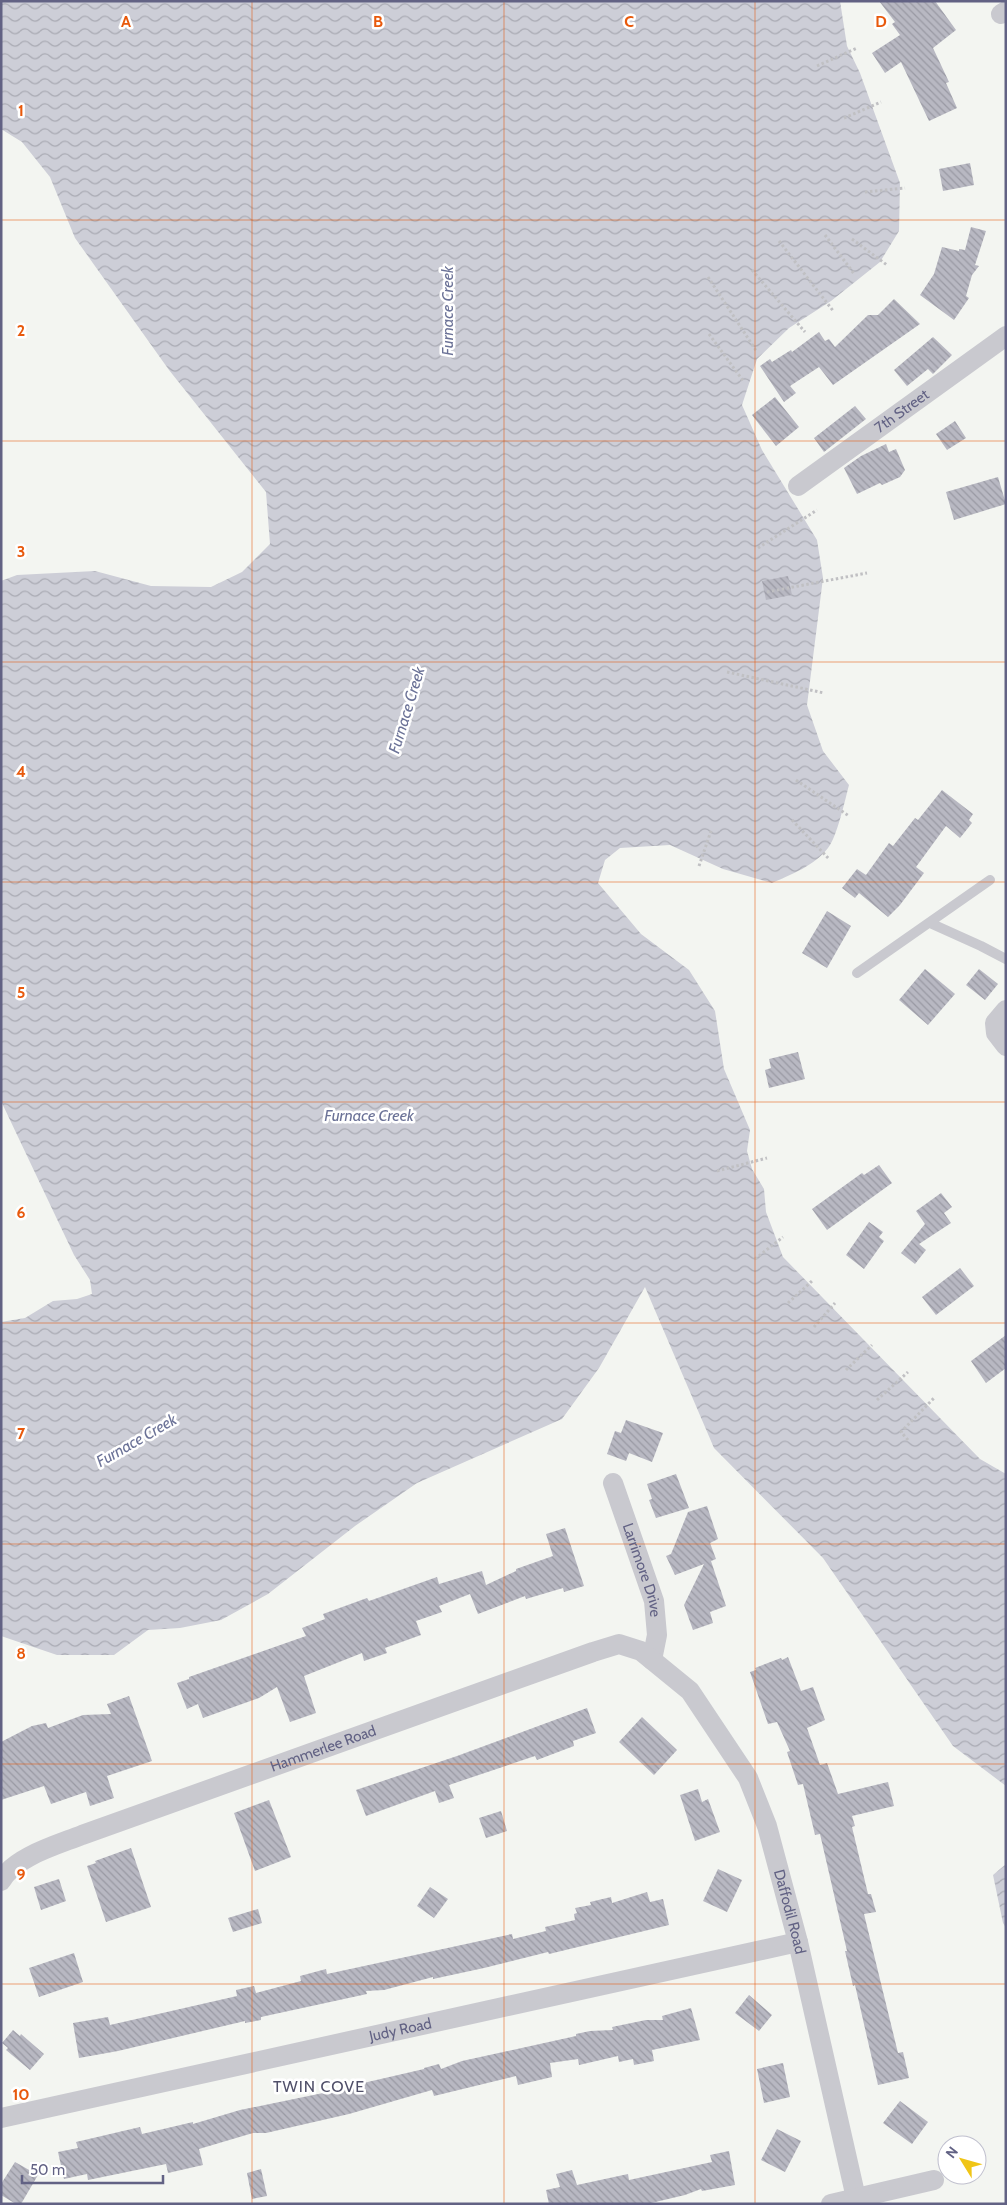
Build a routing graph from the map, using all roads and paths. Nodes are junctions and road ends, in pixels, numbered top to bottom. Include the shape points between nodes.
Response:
1 (857, 48) dead end
2 (817, 66) dead end
3 (881, 102) dead end
4 (844, 118) dead end
5 (905, 188) dead end
6 (865, 192) dead end
7 (825, 235) dead end
8 (852, 239) dead end
9 (779, 241) dead end
10 (886, 265) dead end
11 (752, 270) dead end
12 (856, 275) dead end
13 (708, 277) dead end
14 (834, 312) dead end
15 (805, 332) dead end
16 (709, 334) dead end
17 (1006, 336) edge
18 (757, 352) dead end
19 (744, 382) dead end
20 (798, 486) dead end
21 (817, 510) dead end
22 (758, 548) dead end
23 (867, 573) dead end
24 (767, 592) dead end
25 (727, 672) dead end
26 (824, 693) dead end
27 (796, 780) dead end
28 (850, 816) dead end
29 (792, 820) dead end
30 (711, 831) dead end
31 (829, 859) dead end
32 (700, 866) dead end
33 (990, 880) dead end
34 (930, 923) junction
35 (1006, 959) edge
36 (857, 973) dead end
37 (1006, 1010) edge
38 (1006, 1046) edge
39 (767, 1158) dead end
40 (717, 1171) dead end
41 (783, 1237) dead end
42 (755, 1259) dead end
43 (812, 1281) dead end
44 (788, 1303) dead end
45 (835, 1303) dead end
46 (814, 1327) dead end
47 (872, 1345) dead end
48 (846, 1370) dead end
49 (908, 1372) dead end
50 (934, 1398) dead end
51 (877, 1400) dead end
52 (908, 1440) dead end
53 (613, 1483) dead end
54 (652, 1660) junction
55 (1, 1881) edge
56 (798, 1942) junction
57 (1, 2118) edge
58 (934, 2180) dead end
59 (856, 2198) junction
60 (831, 2204) edge

1 - 2 path
3 - 4 path
5 - 6 path
7 - 12 path
8 - 10 path
9 - 14 path
11 - 15 path
13 - 18 path
16 - 19 path
17 - 20 street, 7th Street
21 - 22 path
23 - 24 path
25 - 26 path
27 - 28 path
29 - 31 path
30 - 32 path
33 - 34 lane
34 - 35 lane
34 - 36 lane
37 - 38 street via 994,1023 996,1033
39 - 40 path
41 - 42 path
43 - 44 path
45 - 46 path
47 - 48 path
49 - 51 path
50 - 52 path via 901,1432
53 - 54 street, Larrimore Drive via 654,1601 657,1635
54 - 55 street, Hammerlee Road via 641,1651 619,1644 593,1652 82,1835 31,1856 6,1872
54 - 56 street, Daffodil Road via 690,1691 748,1778 768,1826
56 - 57 street, Judy Road
56 - 59 street, Daffodil Road
58 - 59 street
59 - 60 street

